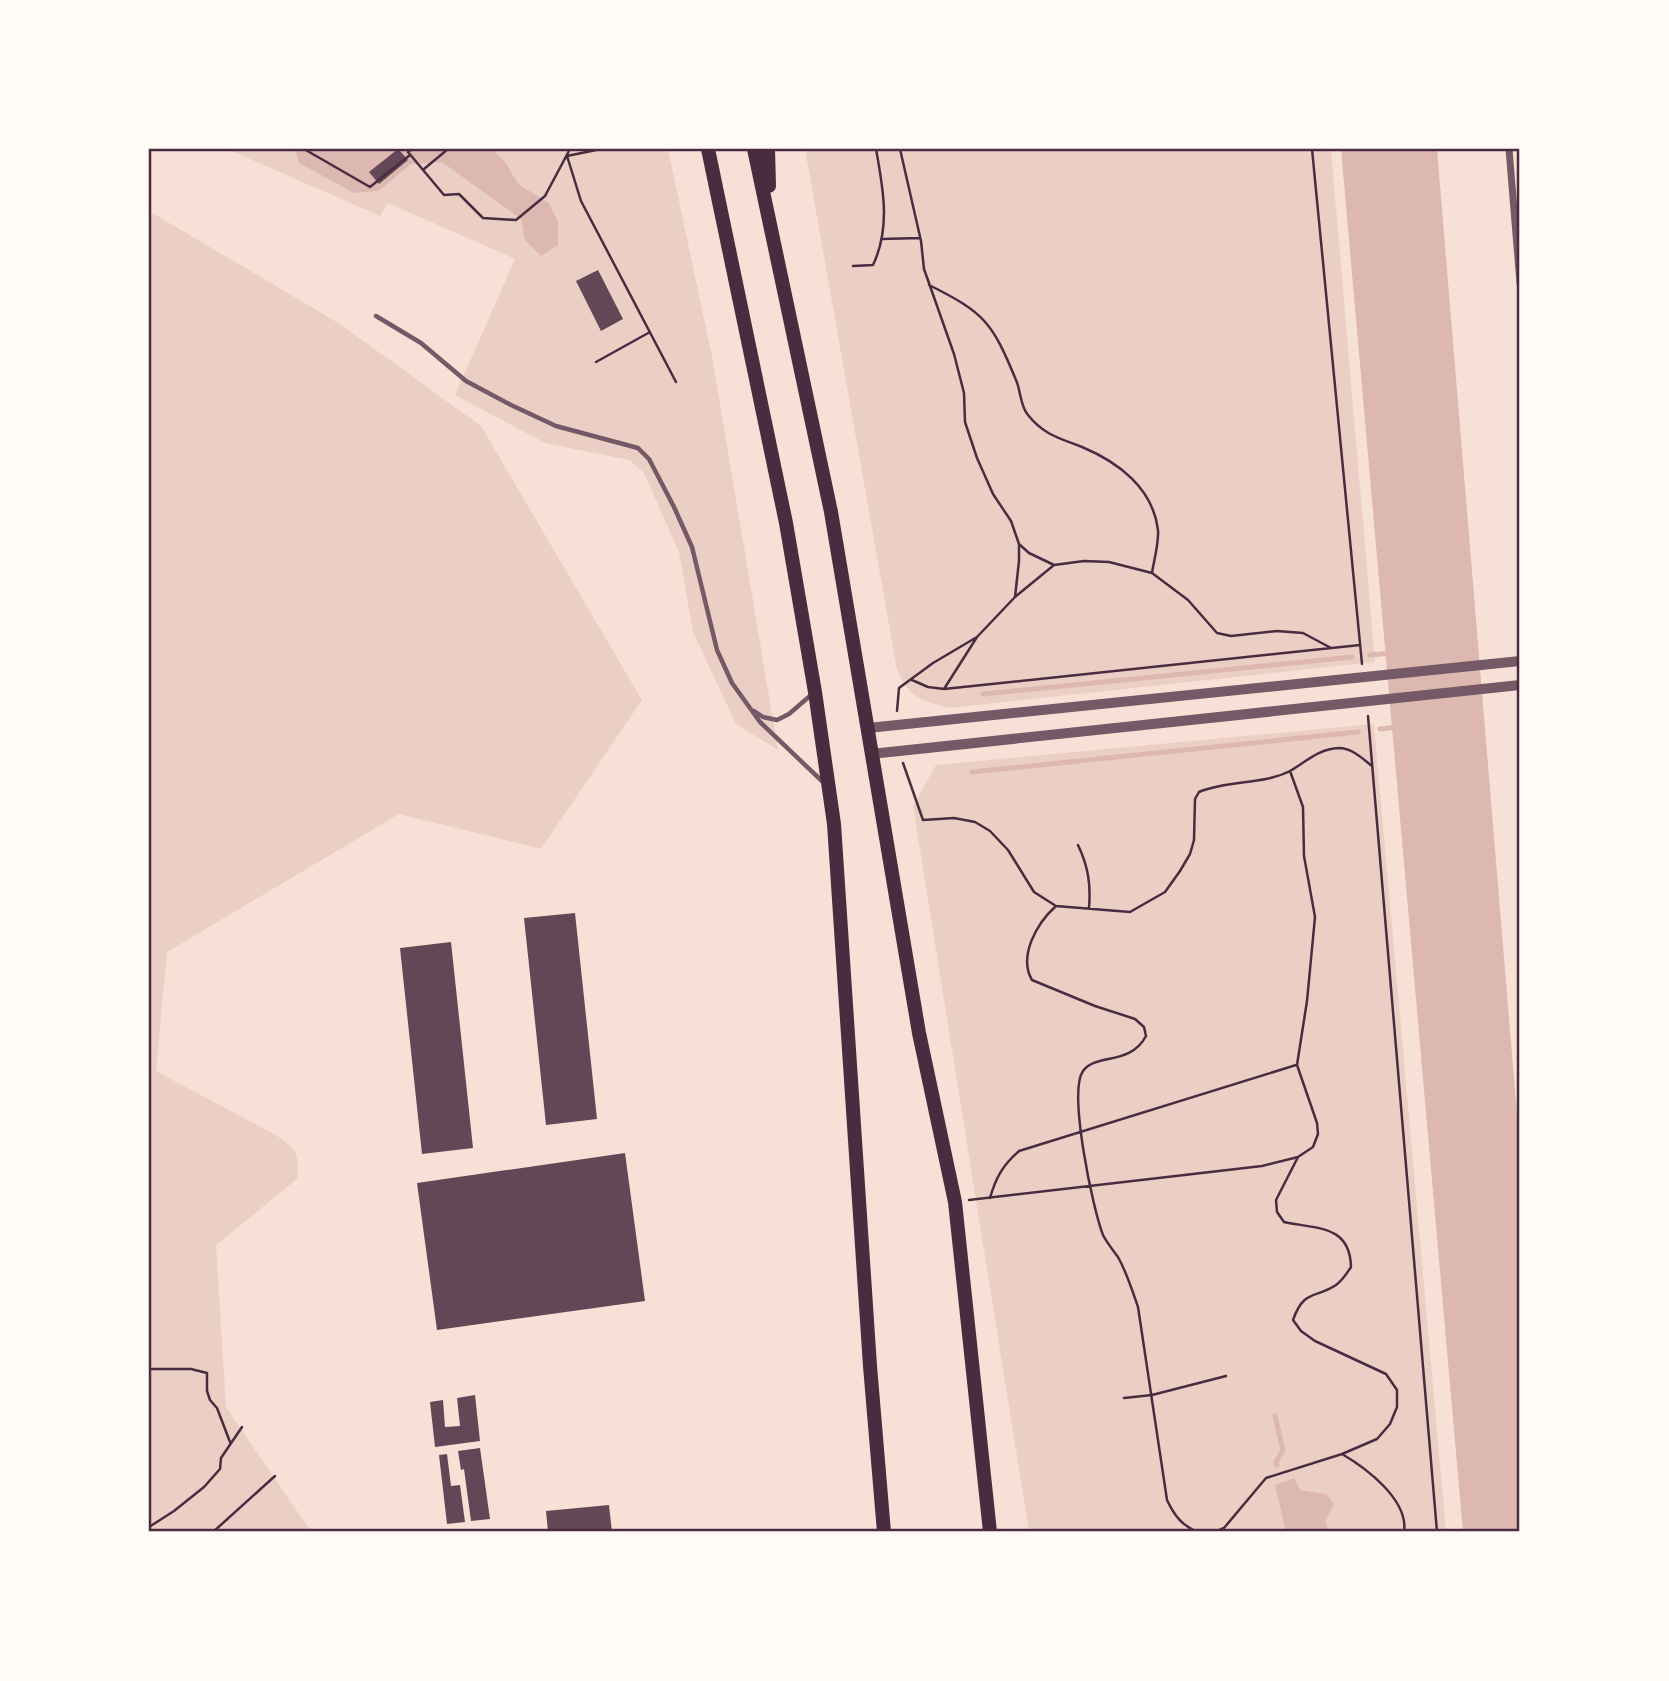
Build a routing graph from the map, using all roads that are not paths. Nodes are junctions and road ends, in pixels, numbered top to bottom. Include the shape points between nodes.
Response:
1 (708, 149) edge
2 (754, 149) edge
3 (768, 149) edge
4 (1509, 149) edge
5 (769, 216) junction
6 (1520, 282) edge
7 (376, 316) dead end
8 (1520, 662) edge
9 (1520, 685) edge
10 (815, 692) junction
11 (751, 708) junction
12 (868, 728) junction
13 (871, 754) junction
14 (829, 789) junction
15 (884, 1532) edge
16 (990, 1532) edge

1 - 10 highway via 786,523
2 - 5 highway
3 - 5 highway
4 - 6 street
5 - 12 highway via 831,512
7 - 11 lane via 421,343 466,380 511,405 556,426 638,448 649,459 692,547 718,650 732,683
8 - 12 street
9 - 13 street
10 - 11 lane via 776,720
10 - 14 highway
11 - 14 lane
12 - 13 highway
13 - 16 highway via 919,1033 956,1202
14 - 15 highway

